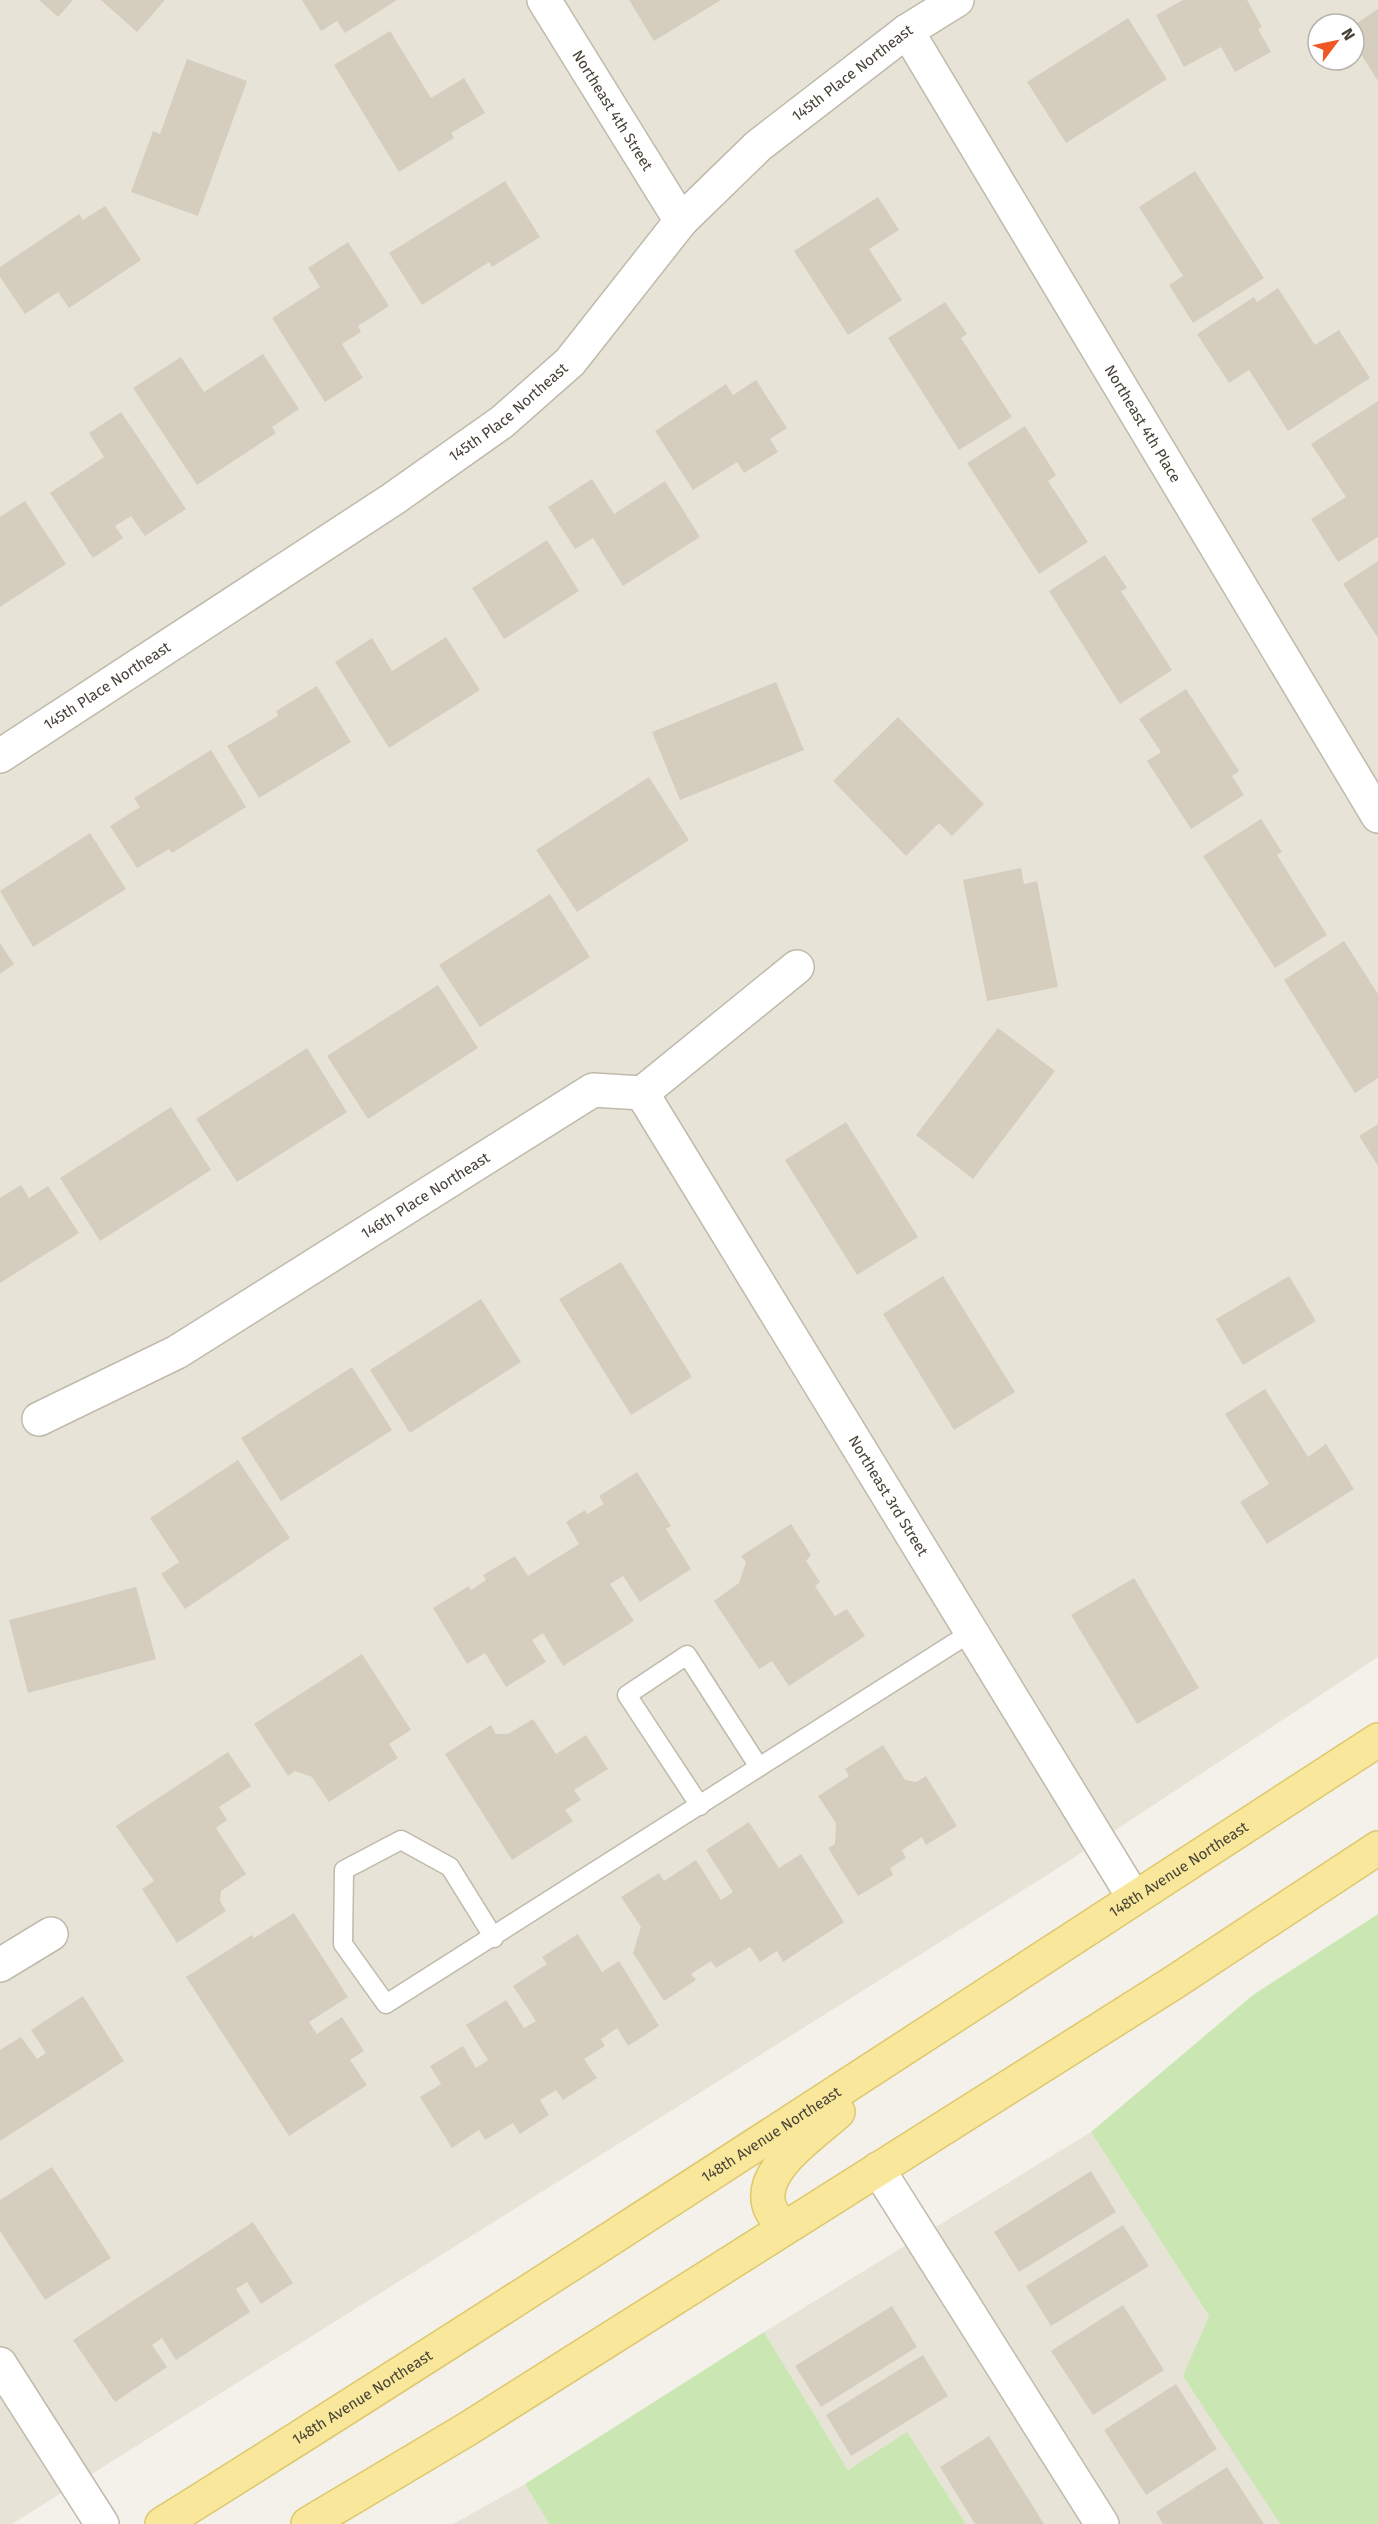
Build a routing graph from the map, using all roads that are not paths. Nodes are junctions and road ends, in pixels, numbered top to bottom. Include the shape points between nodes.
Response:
1 (544, 0) edge
2 (957, 0) edge
3 (907, 32) junction
4 (681, 221) junction
5 (0, 756) edge
6 (1378, 816) edge
7 (797, 967) dead end
8 (642, 1093) junction
9 (39, 1419) dead end
10 (970, 1633) junction
11 (1378, 1740) edge
12 (759, 1767) junction
13 (700, 1806) junction
14 (1378, 1848) edge
15 (1134, 1899) junction
16 (51, 1934) dead end
17 (494, 1938) junction
18 (0, 1965) edge
19 (918, 2041) junction
20 (878, 2169) junction
21 (783, 2229) junction
22 (0, 2364) edge
23 (102, 2524) edge
24 (162, 2524) edge
25 (308, 2524) edge
26 (1102, 2524) edge

1 - 4 street, Northeast 4th Street
2 - 3 street, 145th Place Northeast
3 - 4 street, 145th Place Northeast via 758,146
3 - 6 street, Northeast 4th Place
4 - 5 street, 145th Place Northeast via 570,362 502,422 393,499
7 - 8 street
8 - 9 street, 146th Place Northeast via 593,1090 177,1352
8 - 10 street, Northeast 3rd Street
10 - 12 lane
10 - 15 street, Northeast 3rd Street
11 - 15 main road, 148th Avenue Northeast
12 - 13 lane
12 - 13 lane via 687,1655 637,1688 627,1695
13 - 17 lane
14 - 20 main road
15 - 19 main road, 148th Avenue Northeast
16 - 18 street
17 - 17 lane via 386,2004 343,1944 344,1870 401,1840 450,1867
19 - 21 main road via 779,2165 767,2184 769,2206
19 - 24 main road, 148th Avenue Northeast
20 - 21 main road
20 - 26 street
21 - 25 main road via 469,2428
22 - 23 street

